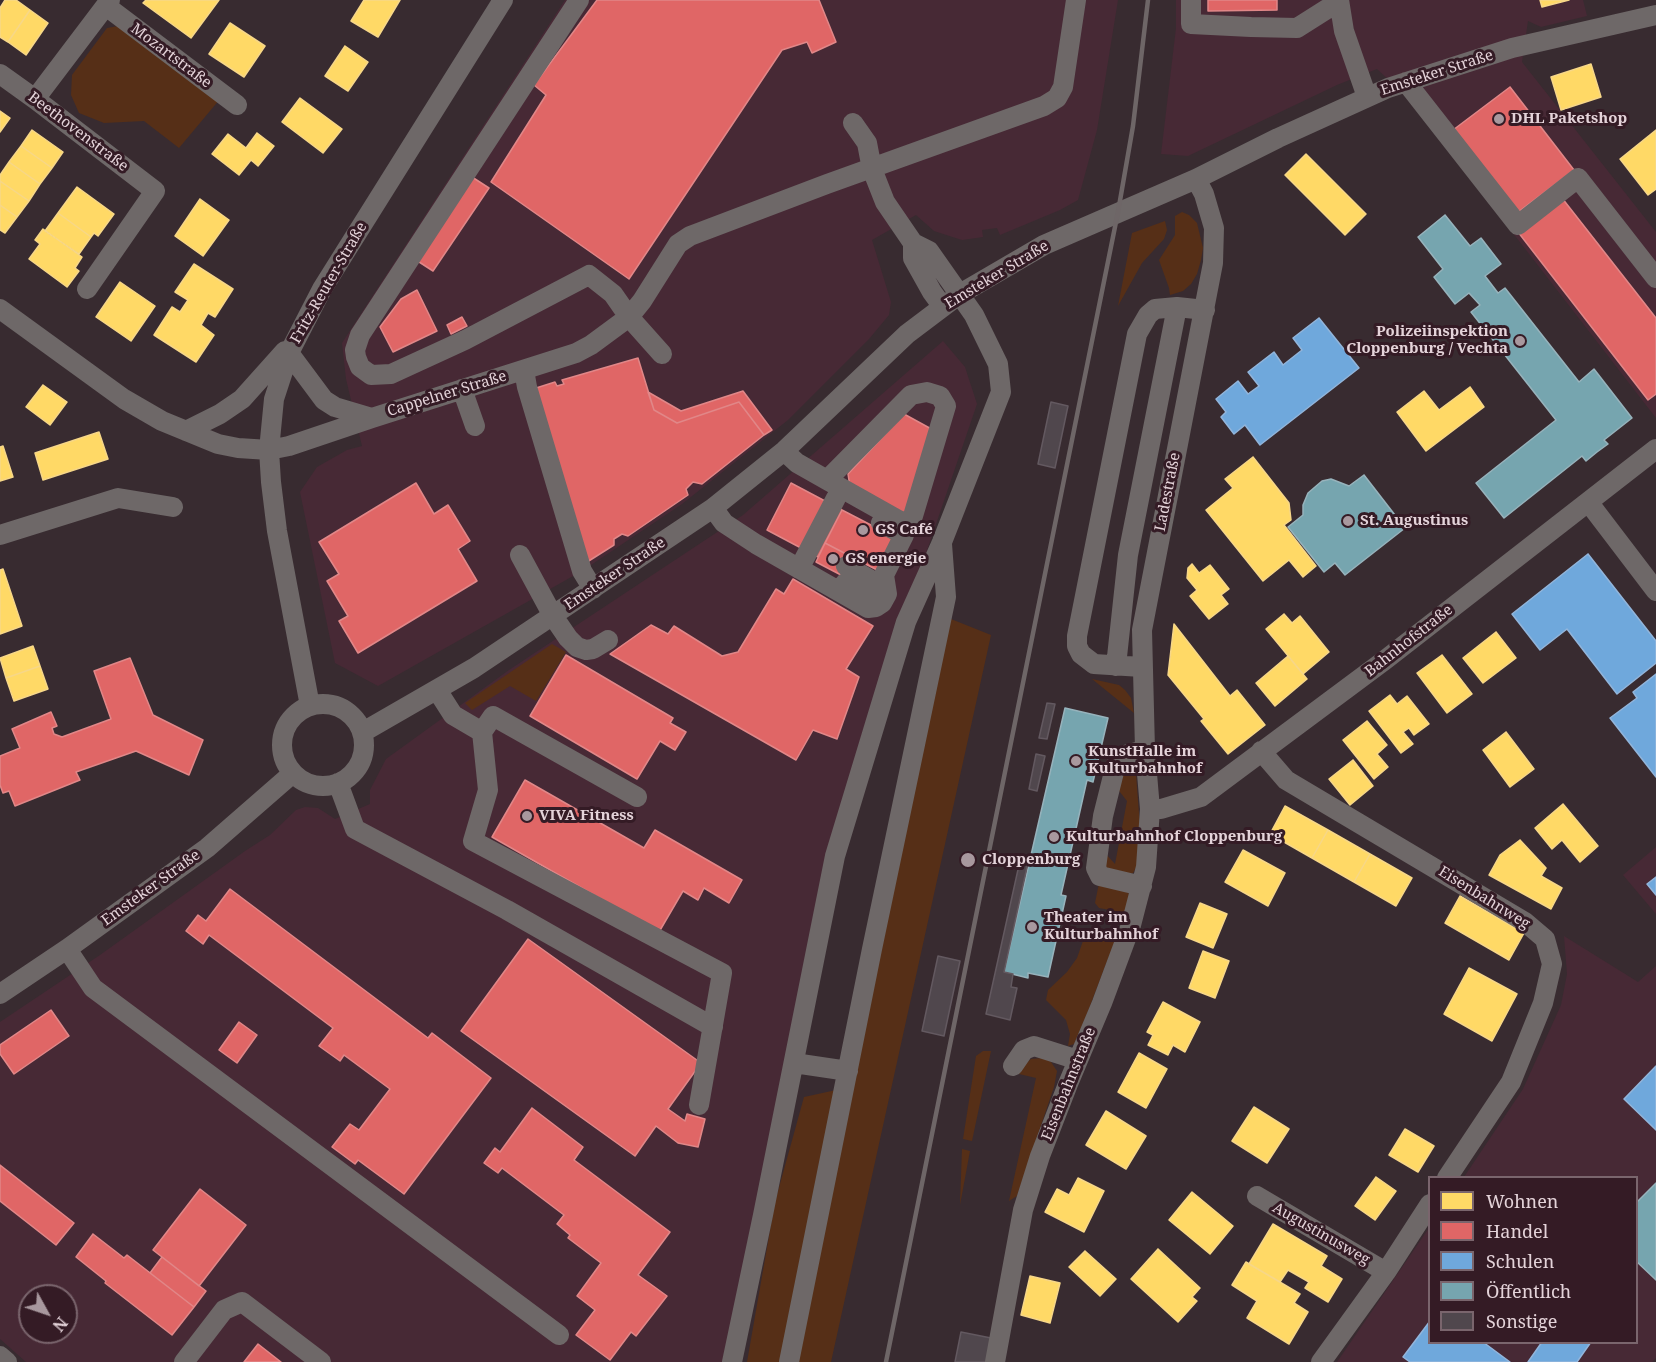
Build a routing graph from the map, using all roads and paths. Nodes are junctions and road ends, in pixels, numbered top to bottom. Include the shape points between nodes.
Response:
1 (503, 0) edge
2 (579, 0) edge
3 (1076, 0) edge
4 (1191, 0) edge
5 (108, 3) edge
6 (1339, 3) edge
7 (1656, 15) edge
8 (0, 74) edge
9 (1406, 82) junction
10 (1367, 97) junction
11 (35, 99) junction
12 (237, 105) dead end
13 (853, 123) dead end
14 (872, 169) junction
15 (1196, 179) junction
16 (913, 243) junction
17 (1656, 278) edge
18 (87, 289) dead end
19 (960, 294) junction
20 (943, 307) junction
21 (1177, 307) junction
22 (0, 309) edge
23 (1205, 310) junction
24 (628, 317) junction
25 (297, 334) junction
26 (289, 353) junction
27 (662, 354) dead end
28 (524, 370) junction
29 (462, 389) junction
30 (372, 417) junction
31 (475, 426) dead end
32 (186, 431) junction
33 (1656, 449) edge
34 (269, 450) junction
35 (784, 451) junction
36 (842, 495) junction
37 (1588, 503) junction
38 (173, 507) dead end
39 (713, 508) junction
40 (0, 535) edge
41 (942, 542) junction
42 (520, 555) dead end
43 (809, 559) junction
44 (846, 566) dead end
45 (593, 589) junction
46 (1656, 591) edge
47 (553, 616) junction
48 (608, 640) dead end
49 (1116, 666) junction
50 (1142, 667) junction
51 (437, 690) junction
52 (310, 706) junction
53 (363, 732) junction
54 (482, 732) junction
55 (1145, 750) junction
56 (1261, 751) junction
57 (293, 773) junction
58 (338, 783) junction
59 (638, 797) dead end
60 (1150, 809) junction
61 (1142, 886) junction
62 (67, 950) junction
63 (0, 994) edge
64 (713, 1027) junction
65 (1078, 1060) junction
66 (794, 1063) junction
67 (1013, 1066) dead end
68 (848, 1071) junction
69 (699, 1105) dead end
70 (1448, 1176) edge
71 (1257, 1196) dead end
72 (1428, 1207) edge
73 (1386, 1272) junction
74 (559, 1335) dead end
75 (0, 1356) edge
76 (7, 1362) edge
77 (184, 1362) edge
78 (321, 1362) edge
79 (732, 1362) edge
80 (789, 1362) edge
81 (995, 1362) edge
82 (1321, 1362) edge

1 - 25 street, Fritz-Reuter-Straße
2 - 24 street via 360,334 356,357 360,367 371,375 390,374 589,275 614,294
3 - 14 street, Cappelner Straße via 1063,87 1057,98
4 - 6 street via 1191,24 1297,28
5 - 11 street, Mozartstraße
5 - 12 street, Mozartstraße
6 - 10 street via 1344,31
7 - 9 street, Emsteker Straße via 1512,48
8 - 11 street, Beethovenstraße
9 - 10 street, Emsteker Straße
9 - 17 street via 1518,225 1578,178
10 - 15 street, Emsteker Straße
11 - 18 street, Beethovenstraße via 155,191
13 - 14 street via 867,143
14 - 16 street via 885,202
14 - 24 street, Cappelner Straße via 690,236 678,244
15 - 19 street, Emsteker Straße via 1044,245
15 - 23 street, Ladestraße via 1215,236
16 - 19 street via 929,251
16 - 20 street via 913,258
19 - 20 street, Emsteker Straße
19 - 41 street via 998,364 1001,392
20 - 35 street, Emsteker Straße via 907,334
21 - 23 street
21 - 49 street via 1128,555
21 - 49 street via 1155,309 1137,334 1077,636 1077,646 1088,660
22 - 32 street, Cappelner Straße via 124,399
23 - 50 street, Ladestraße via 1146,601
24 - 27 street
24 - 28 street, Cappelner Straße via 576,353
25 - 26 street, Fritz-Reuter-Straße
25 - 32 street via 242,399
26 - 30 street via 324,400
26 - 34 street, Fritz-Reuter-Straße via 272,410
28 - 29 street, Cappelner Straße
28 - 45 street via 582,571
29 - 30 street, Cappelner Straße
29 - 31 street
30 - 34 street, Cappelner Straße
32 - 34 street, Cappelner Straße via 218,444
33 - 37 street, Bahnhofstraße
34 - 52 street, Fritz-Reuter-Straße via 277,531
35 - 36 street
35 - 39 street, Emsteker Straße
36 - 36 street via 911,395 927,392 940,396 946,406 908,522
36 - 43 street
36 - 43 street via 904,535 884,575 887,594 882,603 868,608
37 - 46 street
37 - 56 street, Bahnhofstraße
38 - 40 street via 118,498
39 - 43 street via 724,523 756,544
39 - 45 street, Emsteker Straße
41 - 66 street via 906,622 835,856
41 - 68 street via 946,597
42 - 47 street
43 - 44 street via 807,566 866,594 871,592 871,580
45 - 47 street, Emsteker Straße
47 - 48 street via 577,647 593,649
47 - 51 street, Emsteker Straße
49 - 50 street
50 - 55 street, Ladestraße
51 - 53 street, Emsteker Straße
51 - 54 street via 453,715
52 - 53 street via 330,705 348,711
52 - 57 street via 296,714 284,732 283,754
53 - 58 street via 364,751 357,768
54 - 59 street via 493,716
54 - 64 street via 488,790 474,841 722,973
55 - 60 street, Ladestraße
55 - 61 street via 1125,755 1116,764 1096,868 1100,876
56 - 60 street, Bahnhofstraße via 1201,797
56 - 70 street, Eisenbahnweg via 1286,780 1525,921 1545,939 1552,964 1543,1003 1511,1082
57 - 58 street via 314,785
57 - 62 street, Emsteker Straße via 207,848
58 - 64 street via 355,830 507,910
60 - 61 street, Eisenbahnstraße
61 - 65 street, Eisenbahnstraße via 1131,925
62 - 63 street, Emsteker Straße
62 - 74 street via 93,988
64 - 69 street
65 - 67 street via 1034,1046 1024,1050
65 - 81 street, Eisenbahnstraße via 1023,1210
66 - 68 street
66 - 79 street
68 - 80 street
71 - 73 street, Augustinusweg
72 - 73 street
73 - 82 street
75 - 76 street
77 - 78 street via 225,1310 242,1302

